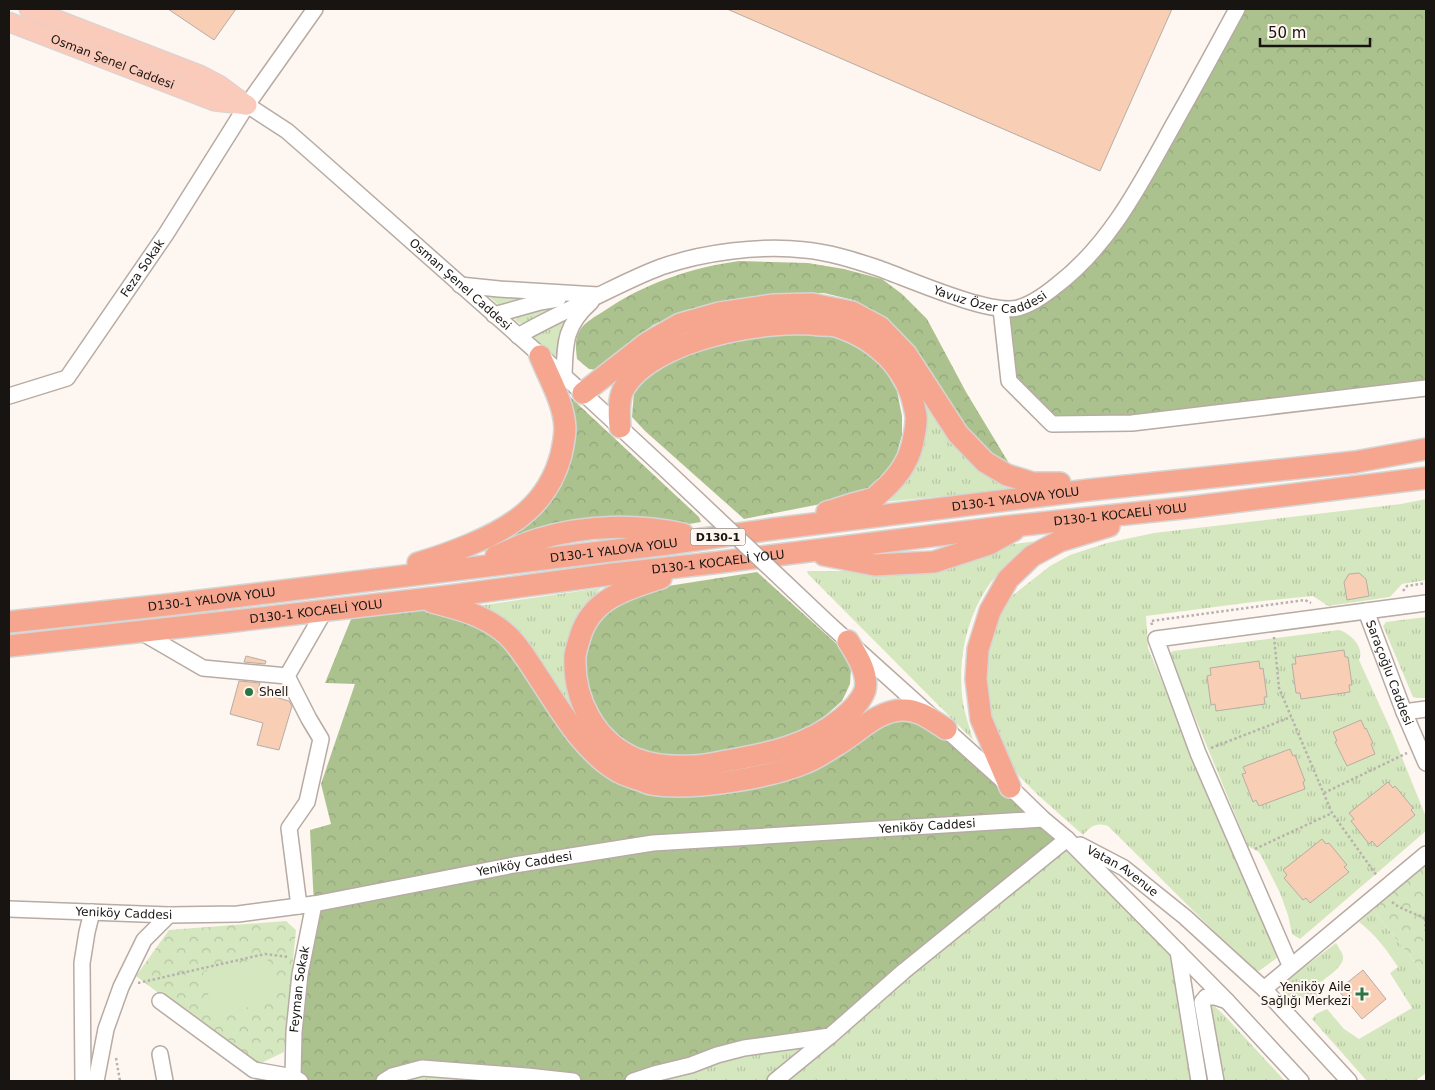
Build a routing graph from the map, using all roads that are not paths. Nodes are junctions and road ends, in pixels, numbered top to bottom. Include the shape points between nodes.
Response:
1 (29, 9) edge
2 (315, 9) edge
3 (1237, 9) edge
4 (9, 22) edge
5 (115, 41) junction
6 (108, 59) junction
7 (247, 105) junction
8 (460, 285) junction
9 (599, 295) junction
10 (1001, 309) junction
11 (494, 315) junction
12 (518, 336) junction
13 (540, 356) junction
14 (564, 377) junction
15 (1426, 388) edge
16 (583, 393) junction
17 (9, 396) edge
18 (620, 427) junction
19 (1426, 448) edge
20 (1426, 478) edge
21 (1192, 507) junction
22 (773, 529) junction
23 (713, 563) junction
24 (282, 590) junction
25 (420, 599) junction
26 (1426, 602) edge
27 (325, 610) junction
28 (1366, 611) junction
29 (9, 622) edge
30 (141, 632) junction
31 (848, 641) junction
32 (9, 646) edge
33 (287, 676) junction
34 (1426, 709) edge
35 (1404, 712) junction
36 (946, 729) junction
37 (1426, 763) edge
38 (1010, 787) junction
39 (1043, 819) junction
40 (1067, 839) junction
41 (1426, 854) edge
42 (314, 904) junction
43 (299, 906) junction
44 (9, 910) edge
45 (92, 912) junction
46 (168, 915) junction
47 (1178, 951) junction
48 (1290, 966) junction
49 (1264, 989) junction
50 (160, 1001) dead end
51 (1227, 1001) junction
52 (830, 1036) junction
53 (160, 1054) dead end
54 (255, 1075) edge
55 (296, 1079) edge
56 (83, 1081) edge
57 (96, 1081) edge
58 (165, 1081) edge
59 (384, 1081) edge
60 (573, 1081) edge
61 (633, 1081) edge
62 (775, 1081) edge
63 (1199, 1081) edge
64 (1216, 1081) edge
65 (1301, 1081) edge
66 (1349, 1081) edge

1 - 5 main road, Osman Şenel Caddesi
2 - 7 street, Feza Sokak
3 - 10 street, Yavuz Özer Caddesi via 1135,194 1112,227 1075,269 1043,296 1018,308
4 - 6 main road, Osman Şenel Caddesi
5 - 6 main road
5 - 7 main road, Osman Şenel Caddesi via 200,75
6 - 7 main road, Osman Şenel Caddesi via 214,101
7 - 8 street, Osman Şenel Caddesi via 287,131
7 - 17 street, Feza Sokak via 166,234 67,378
8 - 9 street, Yavuz Özer Caddesi
8 - 11 street, Osman Şenel Caddesi
9 - 10 street, Yavuz Özer Caddesi via 664,266 692,259 764,249 804,250 875,267 945,293
9 - 11 street, Yavuz Özer Caddesi via 540,302
9 - 12 street, Yavuz Özer Caddesi
9 - 14 street, Yavuz Özer Caddesi via 577,316 567,335
10 - 15 street via 1009,381 1052,424 1132,423
11 - 12 street, Osman Şenel Caddesi
12 - 13 street, Osman Şenel Caddesi
13 - 14 street, Osman Şenel Caddesi
13 - 24 highway via 560,406 565,428 563,445 549,485 518,520 496,534 437,558
14 - 16 street, Osman Şenel Caddesi
16 - 18 street, Osman Şenel Caddesi
16 - 19 highway via 647,343 680,324 719,313 764,306 812,304 852,312 880,327 906,354 958,434 985,462 1007,475 1033,483 1107,480
18 - 22 highway via 620,401 628,382 658,358 713,335 778,324 811,323 838,327 867,339 900,370 911,392 916,419 912,446 905,464 874,498
18 - 31 street, Osman Şenel Caddesi, bridge
19 - 22 highway, D130-1 YALOVA YOLU / D130-1 via 1355,462 1079,491
20 - 21 highway, D130-1 KOCAELİ YOLU / D130-1
21 - 23 highway, D130-1 KOCAELİ YOLU / D130-1
21 - 38 highway via 1060,541 1032,556 1008,579 990,611 978,649 976,679 981,719
22 - 24 highway, D130-1 YALOVA YOLU / D130-1 via 703,539 670,532 596,528 537,539 467,567
23 - 25 highway, D130-1 KOCAELİ YOLU / D130-1
23 - 31 highway via 641,584 608,598 583,626 574,672 587,716 602,735 637,760 664,766 694,766 794,746 828,729 849,713 865,689 860,660
24 - 29 highway, D130-1 YALOVA YOLU
25 - 27 highway, D130-1 KOCAELİ YOLU / D130-1
25 - 36 highway via 465,610 506,634 529,662 575,731 596,755 620,772 650,784 683,786 769,774 808,762 888,712 914,710
26 - 28 street
27 - 30 highway, D130-1 KOCAELİ YOLU / D130-1
27 - 33 street
28 - 35 street, Saraçoğlu Caddesi
28 - 48 street via 1156,639 1198,753
30 - 32 highway, D130-1 KOCAELİ YOLU / D130-1
30 - 33 street via 203,668
31 - 36 street, Osman Şenel Caddesi
33 - 43 street via 321,739 307,802 289,828
34 - 35 street
35 - 37 street, Saraçoğlu Caddesi
36 - 38 street, Osman Şenel Caddesi
38 - 39 street, Osman Şenel Caddesi
39 - 40 street, Osman Şenel Caddesi
39 - 42 street, Yeniköy Caddesi via 652,843 514,865
40 - 47 street, Vatan Avenue
40 - 49 street, Vatan Avenue via 1124,868 1185,917
40 - 52 street via 904,971
41 - 48 street
42 - 43 street, Yeniköy Caddesi
42 - 55 street, Feyman Sokak via 300,974 294,1032
43 - 46 street, Yeniköy Caddesi via 238,914
44 - 45 street, Yeniköy Caddesi
45 - 46 street, Yeniköy Caddesi
45 - 56 street via 82,963
46 - 57 street via 144,940 121,986 106,1029
47 - 51 street, Vatan Avenue
47 - 63 street
48 - 49 street
49 - 66 street, Vatan Avenue
50 - 54 street
51 - 64 street via 1206,997 1202,1002
51 - 65 street, Vatan Avenue
52 - 61 street via 744,1048
52 - 62 street
53 - 58 street
54 - 55 street
59 - 60 street via 422,1068

